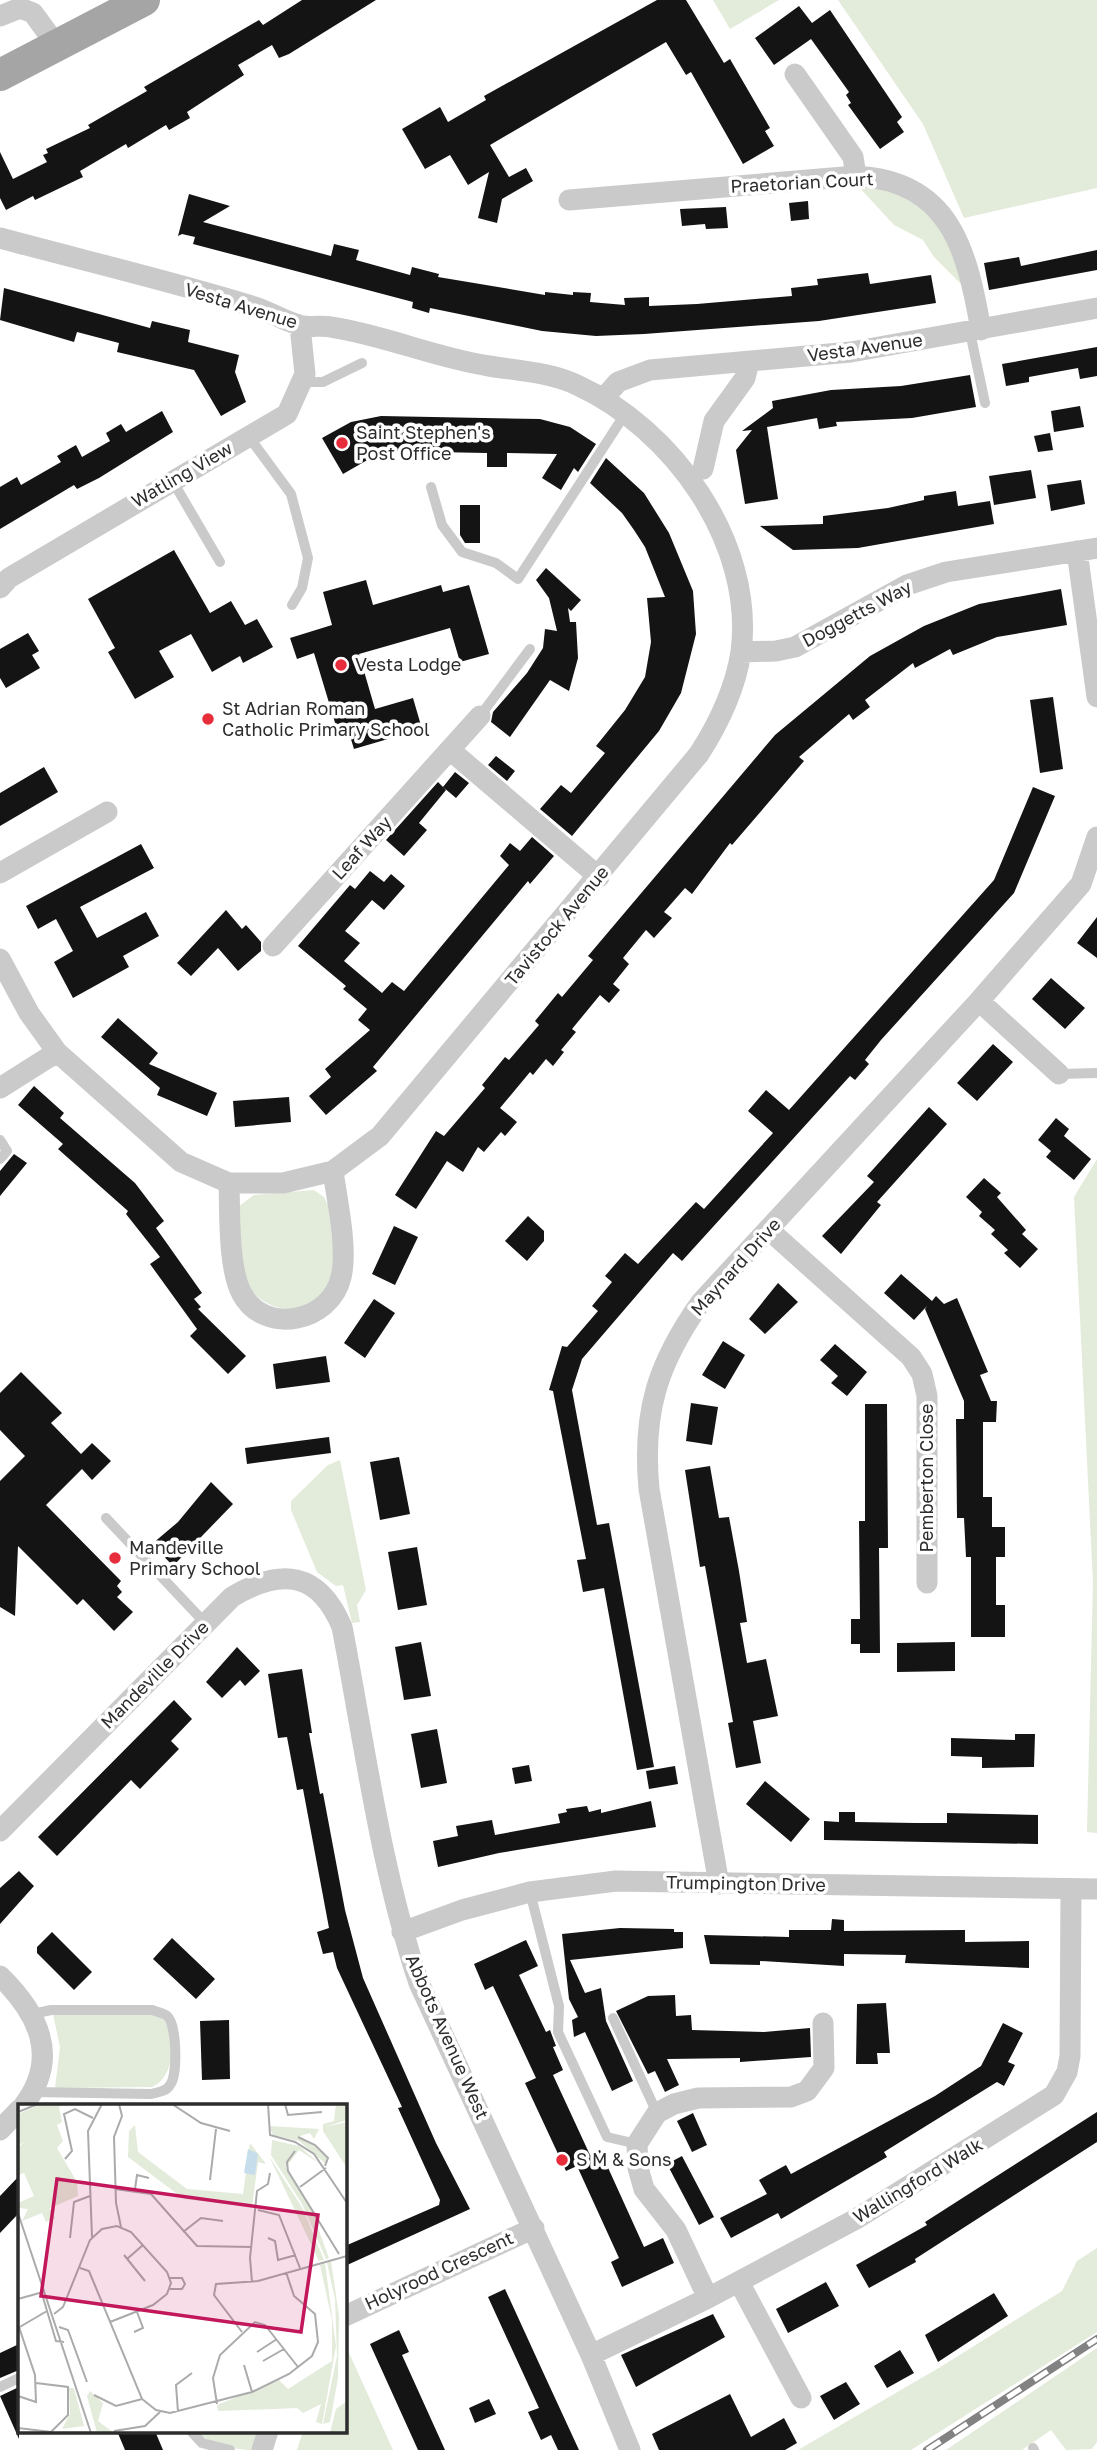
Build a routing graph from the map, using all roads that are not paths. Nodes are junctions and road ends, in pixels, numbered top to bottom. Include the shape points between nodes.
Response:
1 (144, 0) edge
2 (21, 4) edge
3 (0, 16) edge
4 (57, 46) junction
5 (0, 75) edge
6 (795, 75) dead end
7 (856, 176) junction
8 (569, 200) dead end
9 (0, 239) edge
10 (1097, 308) edge
11 (300, 326) junction
12 (976, 331) junction
13 (748, 362) junction
14 (362, 363) dead end
15 (302, 382) junction
16 (603, 399) junction
17 (985, 403) dead end
18 (625, 414) junction
19 (249, 437) junction
20 (703, 469) dead end
21 (172, 480) junction
22 (431, 487) dead end
23 (1087, 550) edge
24 (220, 562) dead end
25 (0, 588) edge
26 (292, 606) dead end
27 (530, 649) dead end
28 (741, 652) junction
29 (1097, 697) edge
30 (480, 716) joint
31 (450, 750) junction
32 (107, 812) dead end
33 (1097, 837) edge
34 (0, 873) edge
35 (599, 877) junction
36 (273, 946) dead end
37 (0, 959) edge
38 (979, 1001) junction
39 (57, 1052) junction
40 (1097, 1073) edge
41 (1059, 1074) joint
42 (0, 1088) edge
43 (0, 1140) edge
44 (0, 1159) edge
45 (333, 1171) junction
46 (229, 1183) junction
47 (769, 1230) junction
48 (106, 1518) dead end
49 (927, 1583) dead end
50 (332, 1602) joint
51 (206, 1623) junction
52 (0, 1831) edge
53 (719, 1884) junction
54 (1071, 1889) junction
55 (1097, 1889) edge
56 (530, 1892) junction
57 (402, 1932) junction
58 (0, 1976) edge
59 (33, 2014) junction
60 (613, 2018) dead end
61 (823, 2023) dead end
62 (29, 2098) edge
63 (18, 2111) edge
64 (657, 2113) junction
65 (0, 2130) edge
66 (637, 2144) junction
67 (534, 2228) junction
68 (739, 2282) junction
69 (708, 2298) junction
70 (346, 2316) edge
71 (591, 2355) junction
72 (18, 2378) edge
73 (0, 2387) edge
74 (801, 2398) dead end
75 (192, 2432) edge
76 (268, 2432) edge
77 (230, 2450) edge
78 (262, 2450) edge
79 (630, 2450) edge

1 - 4 main road
2 - 3 street
2 - 4 street
4 - 5 main road
6 - 7 street via 853,157
7 - 8 street, Praetorian Court
7 - 12 street, Praetorian Court via 902,184 930,202 948,221 970,269
9 - 11 street, Vesta Avenue via 258,307
10 - 12 street, Vesta Avenue
11 - 15 street, Watling View
11 - 16 street, Vesta Avenue via 330,327 448,358 541,373
12 - 13 street, Vesta Avenue via 851,352
12 - 17 lane
13 - 16 street, Vesta Avenue via 633,374
13 - 20 street via 745,378 713,421
14 - 15 lane via 323,382
15 - 19 street, Watling View via 287,414
16 - 18 street, Vesta Avenue
18 - 22 lane via 517,579 496,563 462,551 442,525
18 - 28 street, Vesta Avenue via 668,454 722,533 742,610
19 - 21 street, Watling View
19 - 26 lane via 291,494 308,558 302,588
21 - 24 lane
21 - 25 street, Watling View via 9,578
23 - 28 street, Doggetts Way via 946,572 907,585 795,646
23 - 29 street
27 - 30 lane
28 - 35 street, Tavistock Avenue via 718,726
30 - 31 street, Leaf Way
31 - 35 street
31 - 36 street, Leaf Way
32 - 34 street
33 - 38 street, Maynard Drive via 1081,884
35 - 45 street, Tavistock Avenue via 380,1136
37 - 39 street, Tavistock Avenue
38 - 41 street
38 - 47 street, Maynard Drive
39 - 42 street
39 - 46 street, Tavistock Avenue via 181,1162
40 - 41 lane
43 - 44 lane via 7,1151
45 - 46 street, Tavistock Avenue via 283,1183
45 - 46 street via 341,1277 329,1301 306,1317 290,1320 262,1314 240,1291
47 - 49 street, Pemberton Close via 911,1357 922,1374 927,1396
47 - 53 street, Maynard Drive via 681,1329 659,1376 647,1431 649,1489
48 - 51 lane
50 - 51 street, Mandeville Drive via 308,1583 269,1581 232,1597
50 - 57 street, Abbots Avenue West via 342,1627
51 - 52 street, Mandeville Drive
53 - 54 street, Trumpington Drive
53 - 56 street, Trumpington Drive via 616,1881
54 - 55 street, Trumpington Drive
54 - 68 street, Wallingford Walk via 1070,2056 1054,2095 856,2219
56 - 57 street, Trumpington Drive
56 - 66 lane via 559,2006 558,2032 607,2137
57 - 67 street, Abbots Avenue West via 419,1983
58 - 59 street
59 - 62 street via 42,2050
59 - 62 lane via 152,2010 167,2015 173,2023 174,2075 163,2091
60 - 64 lane
61 - 64 street via 824,2068 807,2091 792,2097 698,2098
63 - 65 street
64 - 66 street
66 - 69 street via 644,2189 676,2230
67 - 70 street, Holyrood Crescent
67 - 71 street, Abbots Avenue West
68 - 69 street, Wallingford Walk
68 - 74 street
69 - 71 street, Wallingford Walk
71 - 79 street, Abbots Avenue West
72 - 73 lane
75 - 77 lane via 202,2443
76 - 78 street

